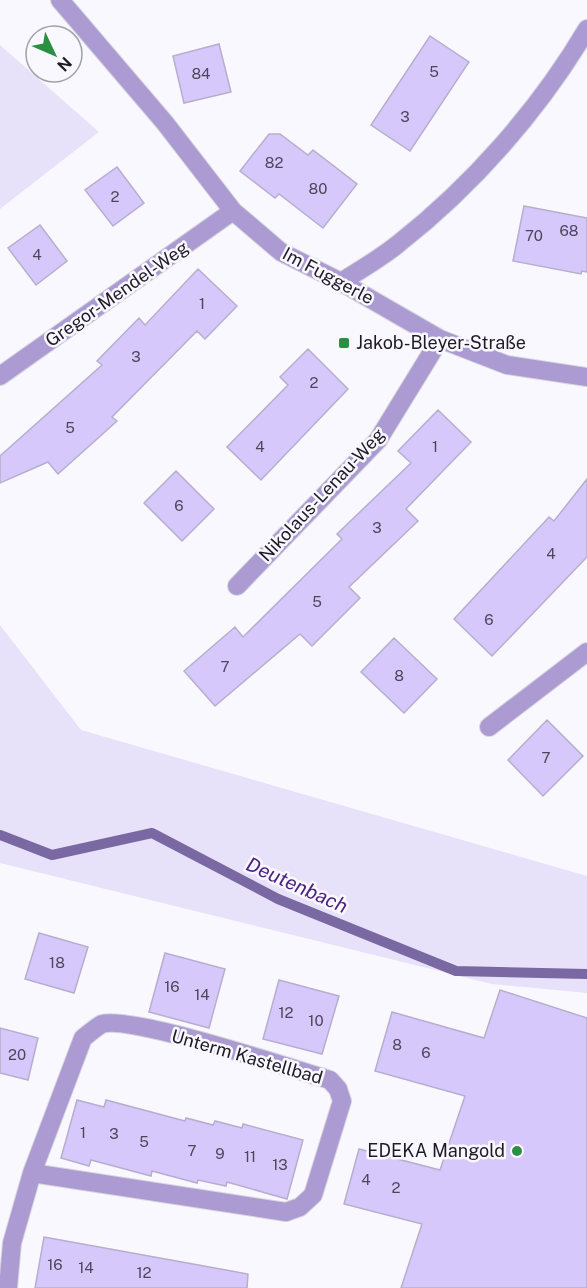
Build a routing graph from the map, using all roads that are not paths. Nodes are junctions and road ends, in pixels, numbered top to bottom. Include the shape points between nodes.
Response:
1 (60, 0) edge
2 (587, 29) edge
3 (233, 211) junction
4 (341, 282) junction
5 (440, 339) junction
6 (0, 376) edge
7 (587, 378) edge
8 (237, 586) dead end
9 (587, 652) edge
10 (489, 727) dead end
11 (33, 1173) junction
12 (8, 1288) edge

1 - 3 street, Im Fuggerle via 165,123
2 - 4 street via 534,105 482,168 398,244
3 - 4 street, Im Fuggerle via 280,252
3 - 6 street, Gregor-Mendel-Weg
4 - 5 street, Im Fuggerle
5 - 7 street, Im Fuggerle via 507,365
5 - 8 street, Nikolaus-Lenau-Weg via 378,440
9 - 10 street
11 - 11 street, Unterm Kastellbad via 83,1038 103,1024 127,1024 330,1080 342,1101 313,1195 300,1207 286,1212
11 - 12 street, Unterm Kastellbad via 12,1243

